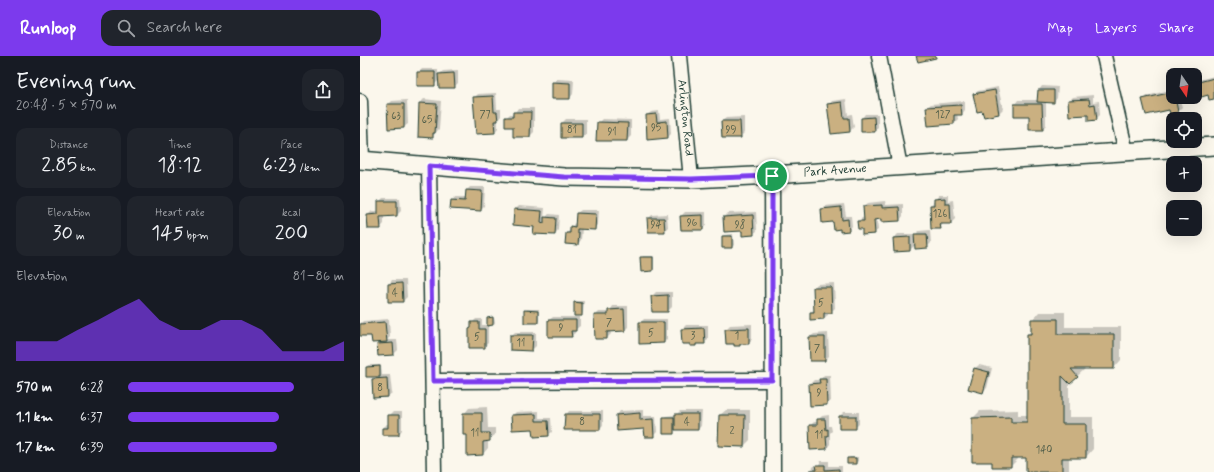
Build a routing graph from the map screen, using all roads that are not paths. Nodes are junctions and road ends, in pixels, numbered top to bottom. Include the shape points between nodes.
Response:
1 (679, 56) edge
2 (878, 56) edge
3 (1104, 56) edge
4 (360, 101) edge
5 (1214, 146) edge
6 (1126, 152) junction
7 (361, 160) edge
8 (429, 166) junction
9 (900, 167) junction
10 (772, 176) junction
11 (691, 179) junction
12 (772, 380) junction
13 (433, 381) junction
14 (434, 472) edge
15 (773, 472) edge

1 - 11 street, Arlington Road
2 - 9 street
3 - 6 street
4 - 7 street
5 - 6 street, Park Avenue
6 - 9 street, Park Avenue
7 - 8 street, Park Avenue
8 - 11 street, Park Avenue via 564,177
8 - 13 street
9 - 10 street, Park Avenue
10 - 11 street, Park Avenue
10 - 12 street
12 - 13 street
12 - 15 street
13 - 14 street

